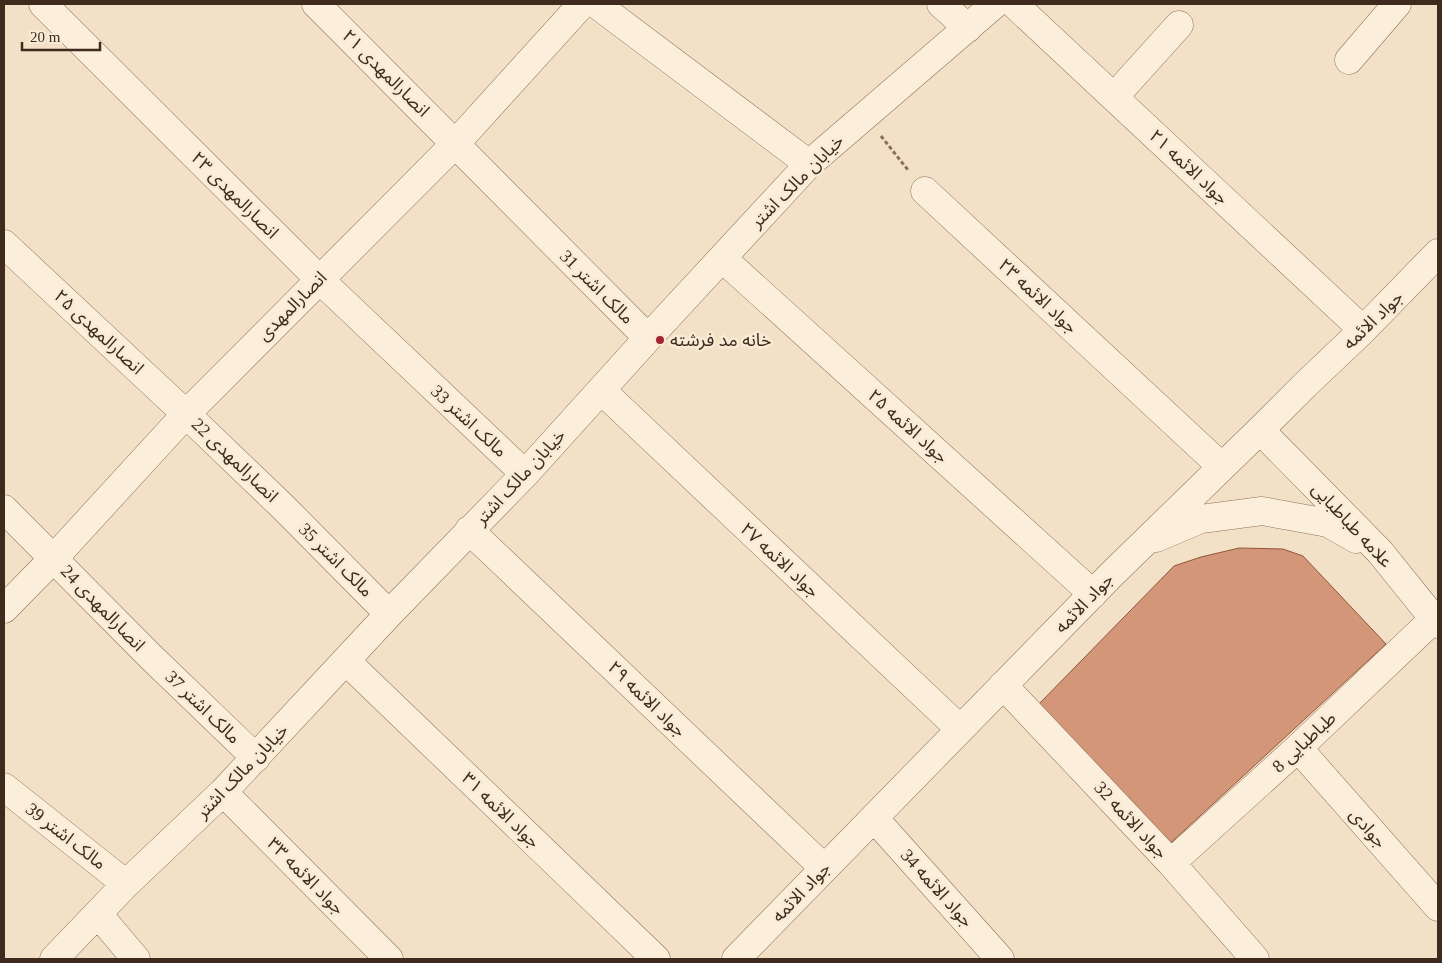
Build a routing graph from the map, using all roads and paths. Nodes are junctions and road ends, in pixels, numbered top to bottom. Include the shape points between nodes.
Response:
1 (43, 4) edge
2 (316, 4) edge
3 (582, 4) edge
4 (596, 4) edge
5 (941, 4) edge
6 (995, 4) edge
7 (1014, 4) edge
8 (1396, 4) edge
9 (1179, 25) dead end
10 (968, 28) junction
11 (1349, 60) dead end
12 (1114, 97) junction
13 (865, 116) junction
14 (456, 143) junction
15 (809, 164) junction
16 (925, 191) joint
17 (547, 236) joint
18 (7, 248) edge
19 (1438, 253) edge
20 (722, 258) junction
21 (319, 279) junction
22 (1363, 330) junction
23 (648, 338) junction
24 (413, 369) joint
25 (601, 390) junction
26 (186, 414) junction
27 (1260, 430) junction
28 (1222, 467) junction
29 (524, 474) junction
30 (283, 507) joint
31 (4, 509) edge
32 (469, 530) junction
33 (1144, 543) junction
34 (1380, 552) junction
35 (54, 558) junction
36 (1093, 594) junction
37 (4, 609) edge
38 (390, 614) junction
39 (1437, 619) edge
40 (151, 657) joint
41 (346, 661) junction
42 (1003, 685) junction
43 (960, 730) junction
44 (1298, 748) junction
45 (256, 758) junction
46 (4, 788) edge
47 (223, 792) junction
48 (874, 818) junction
49 (1171, 863) junction
50 (824, 868) junction
51 (126, 884) junction
52 (1438, 907) edge
53 (98, 914) junction
54 (752, 953) edge
55 (54, 959) edge
56 (136, 959) edge
57 (389, 959) edge
58 (656, 959) edge
59 (1000, 959) edge
60 (1255, 959) edge

1 - 21 street, انصارالمهدی ۲۳
2 - 14 street, انصارالمهدی ۲۱
3 - 14 street, انصارالمهدی
4 - 15 street
5 - 10 street
6 - 10 street, خیابان مالک اشتر
7 - 12 street, جواد الائمه ۲۱
8 - 11 street
9 - 12 street
10 - 13 street, خیابان مالک اشتر
12 - 22 street, جواد الائمه ۲۱
13 - 15 street, خیابان مالک اشتر
13 - 16 path
14 - 17 street, انصارالمهدی ۲۱
14 - 21 street, انصارالمهدی
15 - 20 street, خیابان مالک اشتر
16 - 28 street, جواد الائمه ۲۳
17 - 23 street, مالک اشتر 31
18 - 26 street, انصارالمهدی ۲۵
19 - 22 street, جواد الائمه
20 - 23 street, خیابان مالک اشتر
20 - 36 street, جواد الائمه ۲۵
21 - 24 street, انصارالمهدی ۲۳
21 - 26 street, انصارالمهدی
22 - 27 street, جواد الائمه
23 - 25 street, خیابان مالک اشتر
24 - 29 street, مالک اشتر 33
25 - 29 street, خیابان مالک اشتر
25 - 43 street, جواد الائمه ۲۷
26 - 30 street, انصارالمهدی 22
26 - 35 street, انصارالمهدی
27 - 28 street, جواد الائمه
27 - 34 street, علامه طباطبایی
28 - 33 street, جواد الائمه
29 - 32 street, خیابان مالک اشتر
30 - 38 street, مالک اشتر 35
31 - 35 street, انصارالمهدی 24
32 - 38 street, خیابان مالک اشتر
32 - 50 street, جواد الائمه ۲۹
33 - 34 street via 1202,519 1262,511 1328,523
33 - 36 street, جواد الائمه
34 - 39 street, علامه طباطبایی
35 - 37 street, انصارالمهدی
35 - 40 street, انصارالمهدی 24
36 - 42 street, جواد الائمه
38 - 41 street, خیابان مالک اشتر
39 - 44 street, طباطبایی 8
40 - 45 street, مالک اشتر 37
41 - 45 street, خیابان مالک اشتر
41 - 58 street, جواد الائمه ۳۱
42 - 43 street, جواد الائمه
42 - 49 street, جواد الائمه 32
43 - 48 street, جواد الائمه
44 - 49 street, طباطبایی 8
44 - 52 street, جوادی
45 - 47 street, خیابان مالک اشتر
46 - 51 street, مالک اشتر 39
47 - 51 street, خیابان مالک اشتر
47 - 57 street, جواد الائمه ۳۳
48 - 50 street, جواد الائمه
48 - 59 street, جواد الائمه 34
49 - 60 street, جواد الائمه 32
50 - 54 street, جواد الائمه
51 - 53 street, خیابان مالک اشتر
53 - 55 street, خیابان مالک اشتر
53 - 56 street

